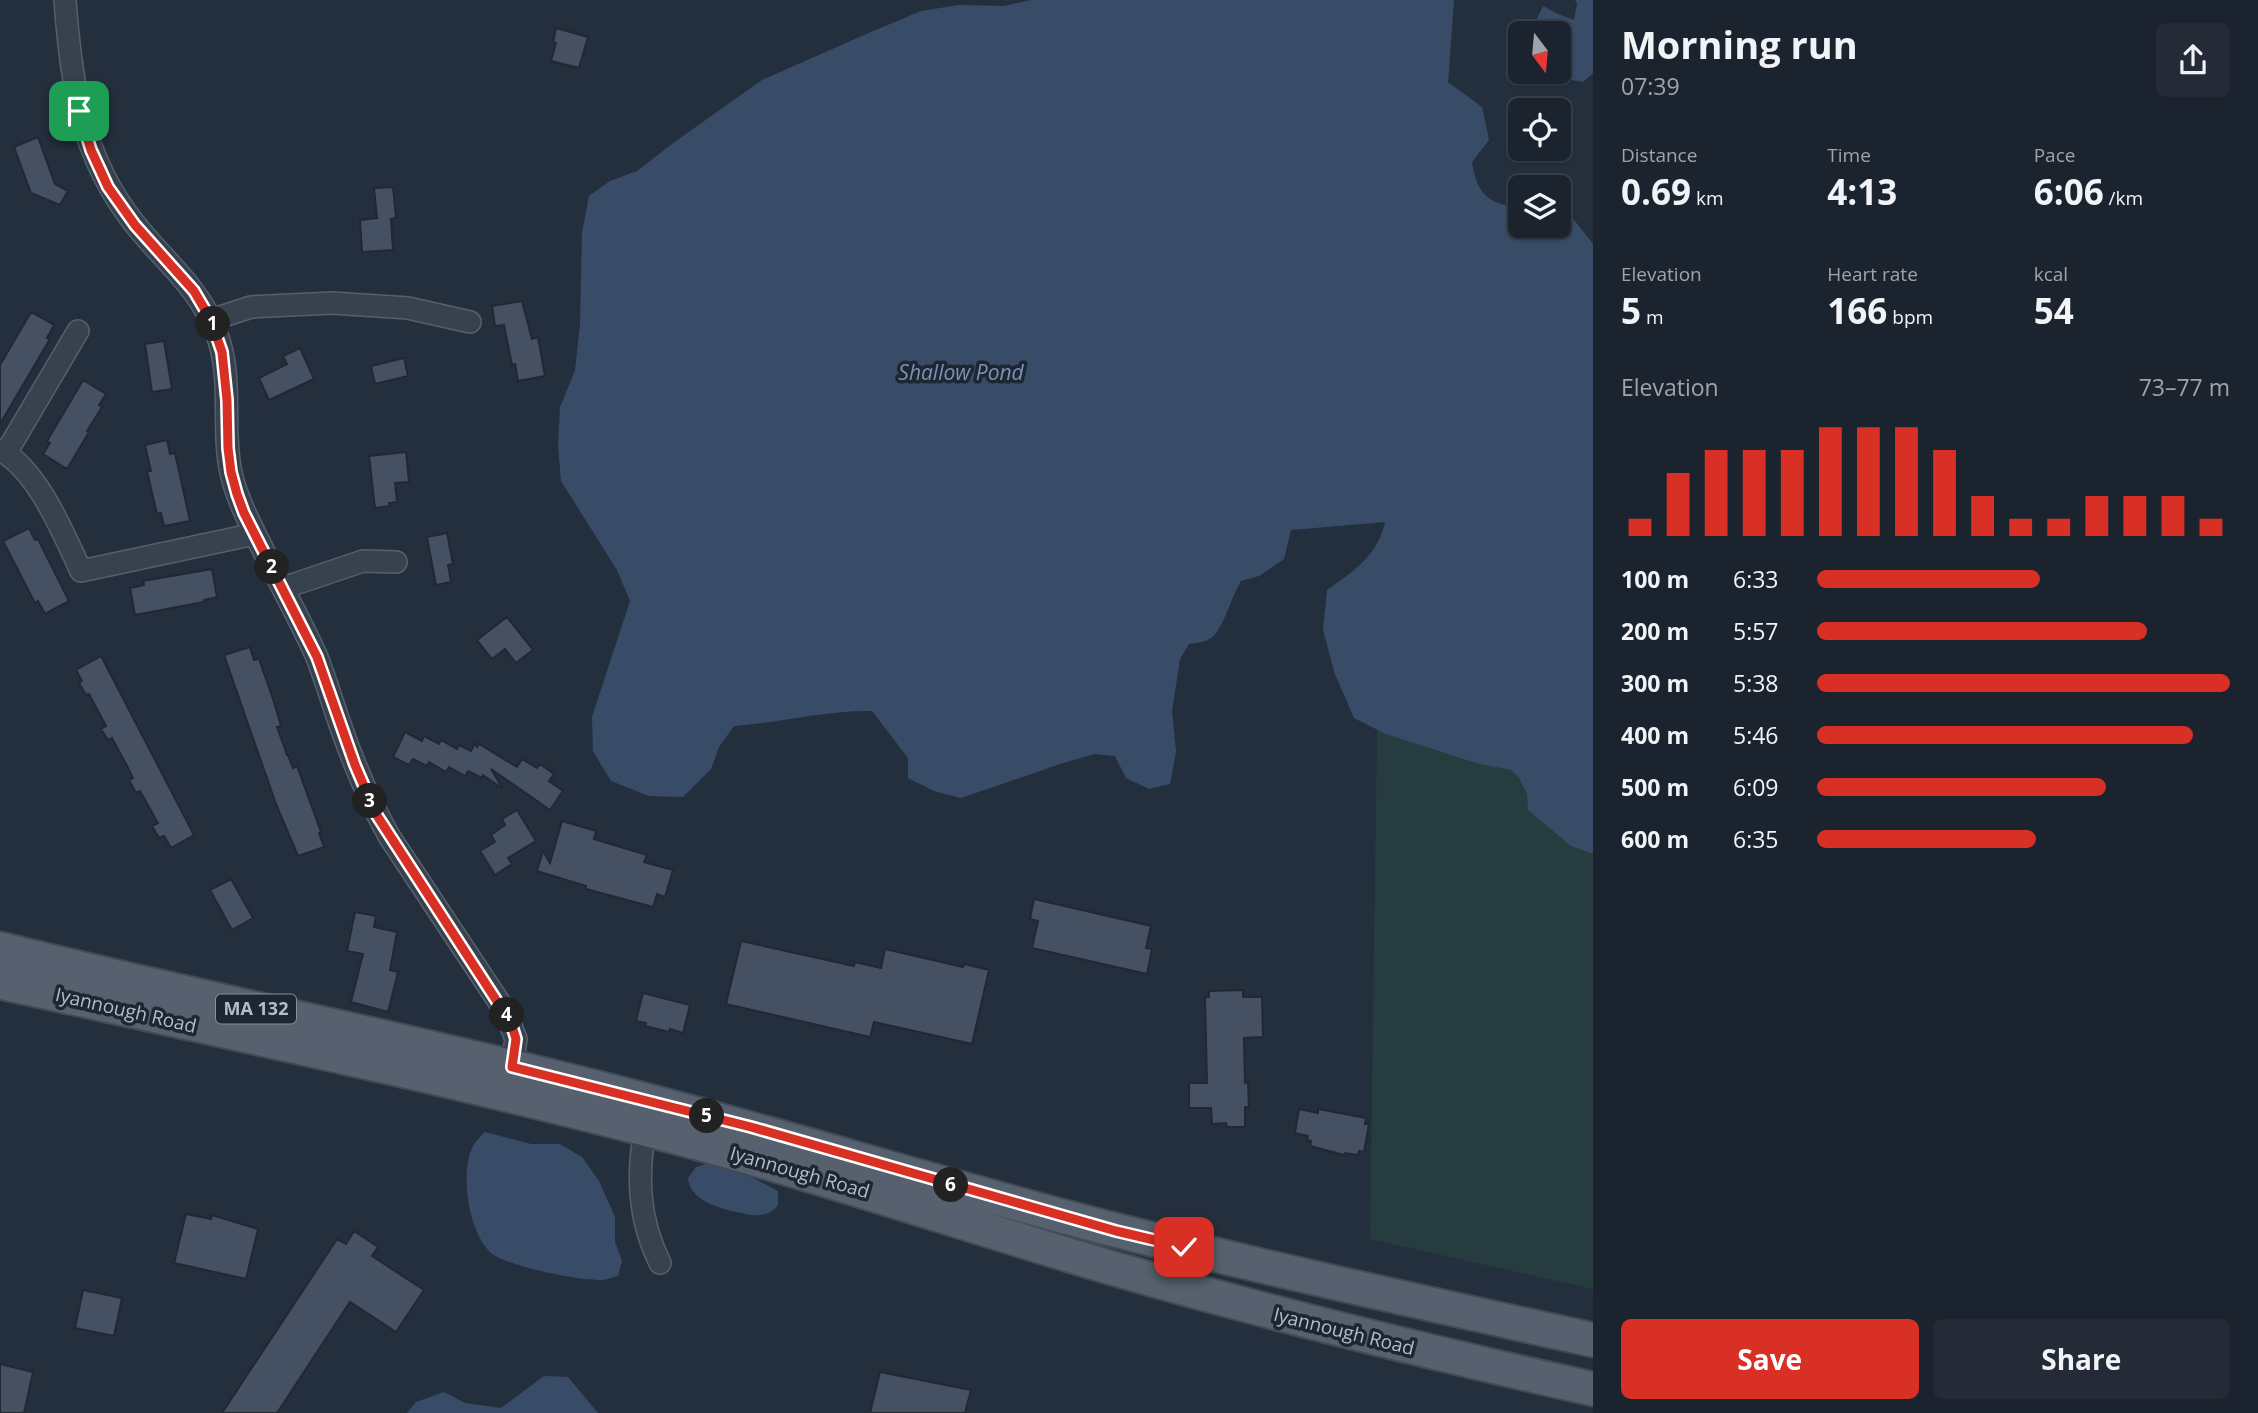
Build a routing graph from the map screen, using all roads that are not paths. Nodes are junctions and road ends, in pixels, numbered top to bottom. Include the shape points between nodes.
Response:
1 (65, 0) edge
2 (211, 320) junction
3 (470, 322) dead end
4 (78, 331) dead end
5 (3, 452) edge
6 (255, 534) junction
7 (396, 562) dead end
8 (283, 588) junction
9 (0, 949) edge
10 (0, 982) edge
11 (512, 1067) junction
12 (645, 1129) junction
13 (660, 1263) dead end
14 (1593, 1340) edge
15 (1593, 1390) edge

1 - 2 street via 75,91 99,169 121,206 194,291
2 - 3 street via 251,307 332,303 408,307
2 - 6 street via 225,373 231,472
4 - 5 street
5 - 6 street via 33,480 81,571
6 - 8 street
7 - 8 street via 363,561
8 - 11 street via 317,657 376,814 511,1023 516,1039
9 - 11 main road, Iyannough Road / MA 132
10 - 12 main road, Iyannough Road / MA 132
11 - 14 main road, Iyannough Road / MA 132 via 751,1127 1116,1231
12 - 13 street via 639,1197 646,1231
12 - 15 main road, Iyannough Road / MA 132 via 1207,1295

